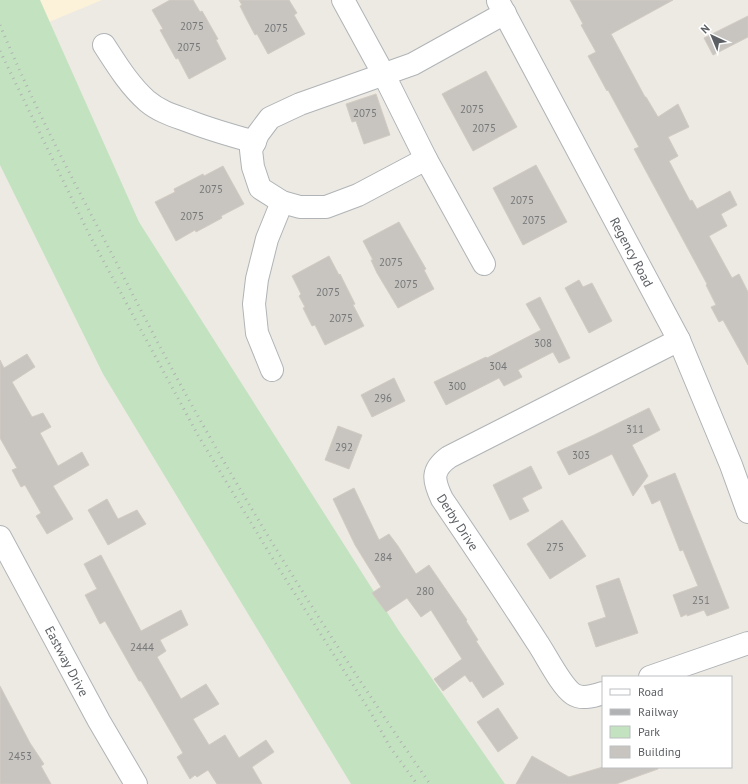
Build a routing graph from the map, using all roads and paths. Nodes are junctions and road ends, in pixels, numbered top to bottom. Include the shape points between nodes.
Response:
1 (343, 0) edge
2 (501, 7) edge
3 (104, 45) dead end
4 (384, 75) junction
5 (255, 142) junction
6 (426, 159) junction
7 (282, 202) junction
8 (484, 264) dead end
9 (679, 340) junction
10 (272, 370) dead end
11 (748, 512) edge
12 (0, 538) edge
13 (748, 643) edge
14 (653, 676) edge
15 (602, 693) edge
16 (136, 784) edge

1 - 4 street
2 - 4 street via 413,64
2 - 9 street, Regency Road
3 - 5 street via 136,90 160,110 218,132
4 - 5 street via 300,104 270,118
4 - 6 street
5 - 7 street via 252,150 253,167 260,188
6 - 7 street via 358,195 326,207 300,207
6 - 8 street
7 - 10 street via 267,239 254,304 256,333
9 - 11 street, Regency Road via 732,465
9 - 15 street, Derby Drive via 450,457 441,463 435,473 436,487 442,499 563,683 577,696 589,697
12 - 16 street, Eastway Drive
13 - 14 street

